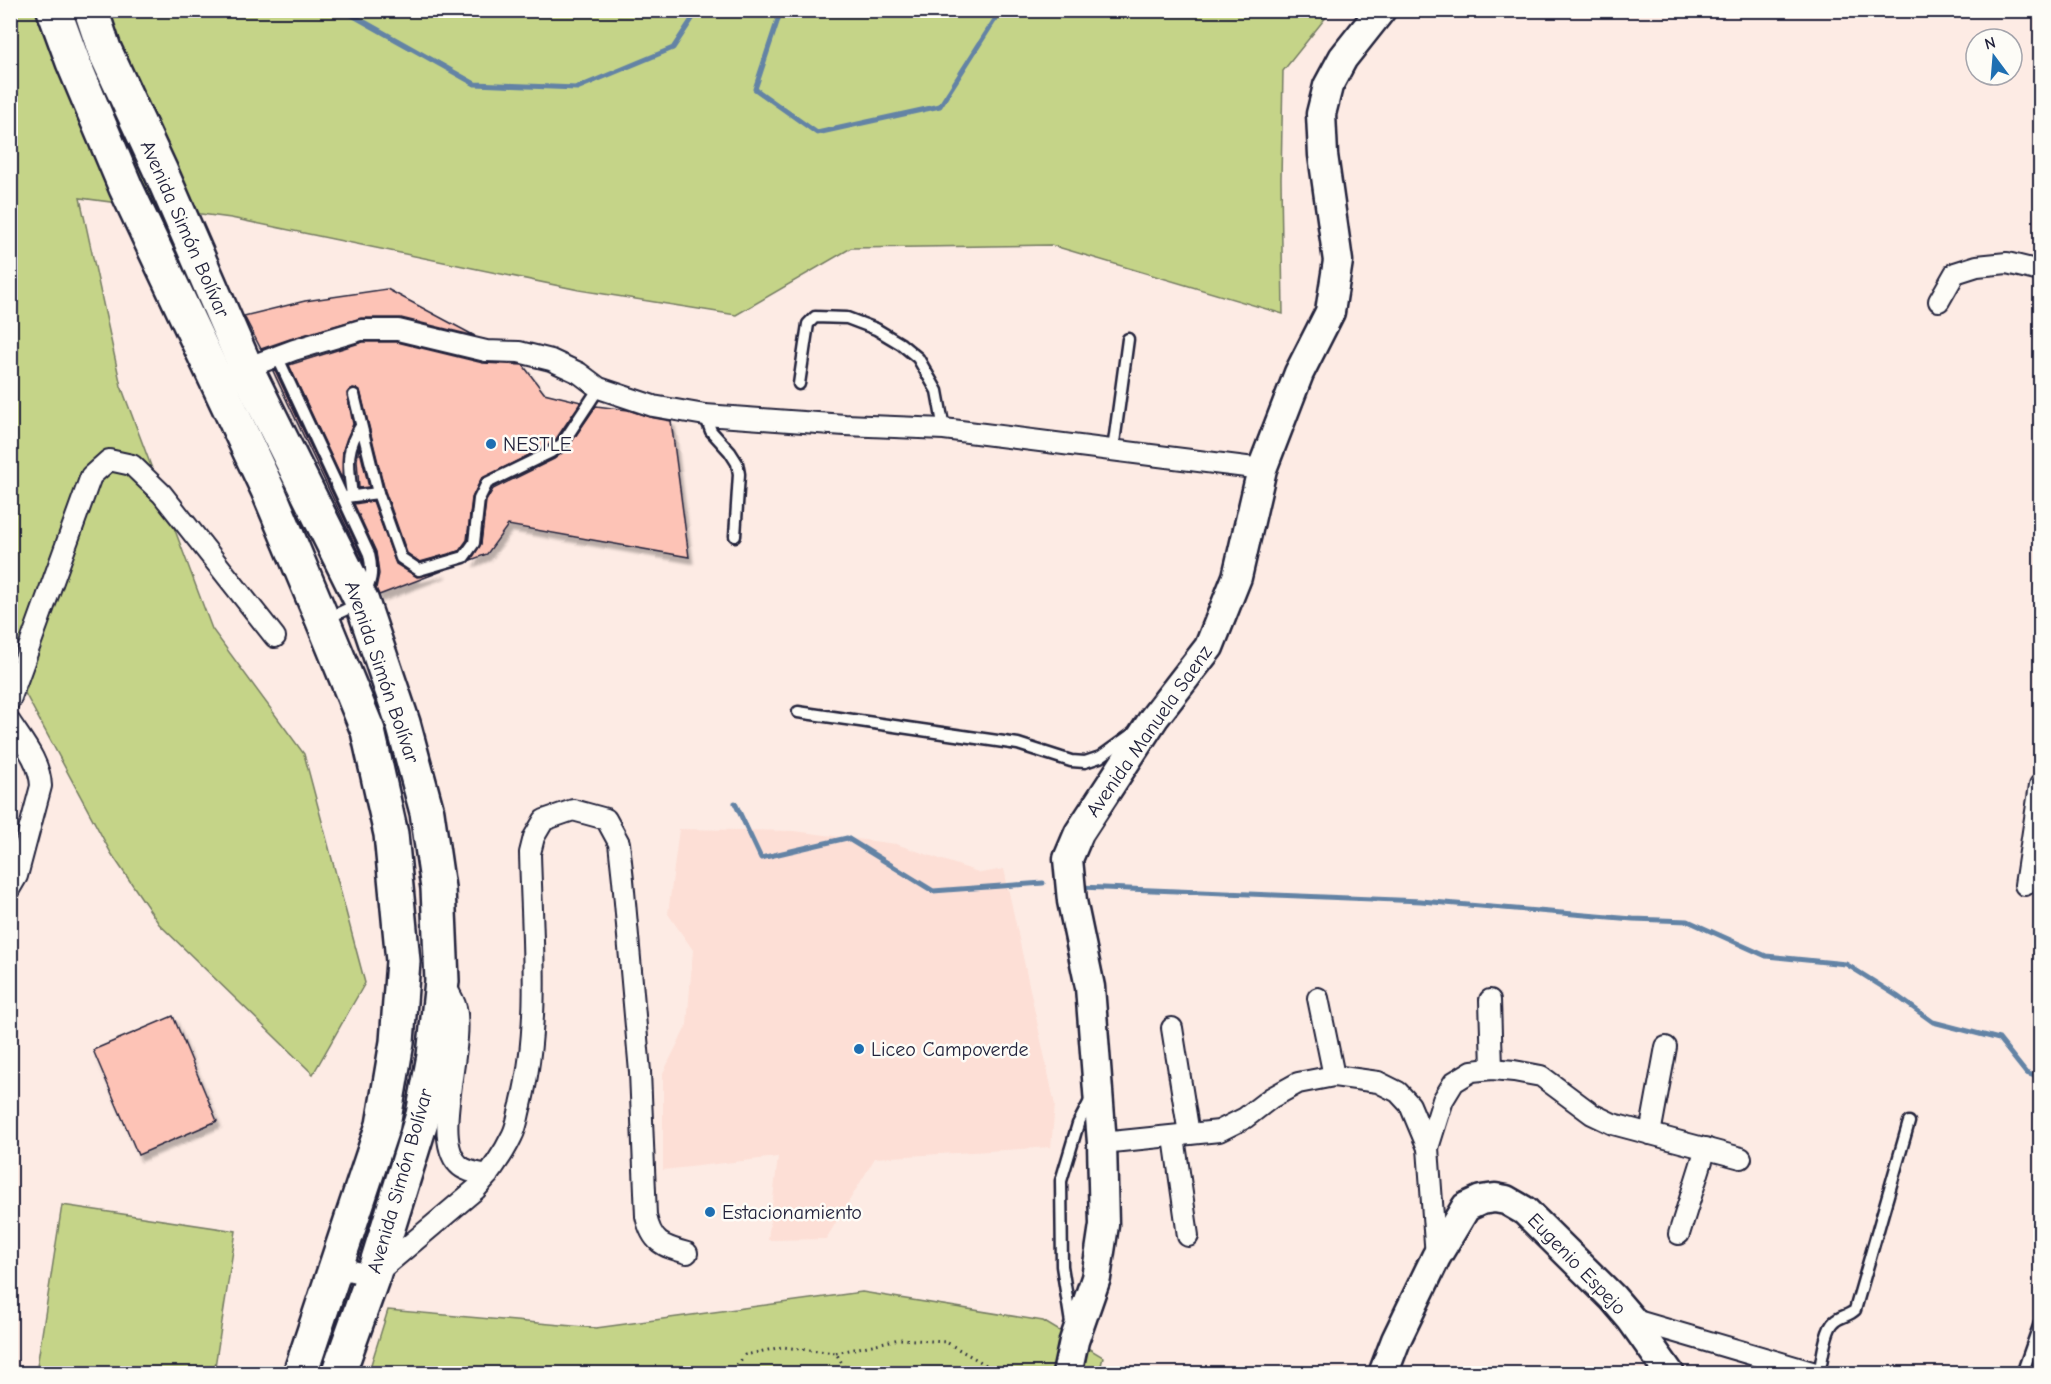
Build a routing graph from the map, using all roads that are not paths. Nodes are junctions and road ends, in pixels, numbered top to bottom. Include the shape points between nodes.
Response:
1 (54, 10) edge
2 (91, 10) edge
3 (1381, 10) edge
4 (2040, 271) edge
5 (1939, 301) dead end
6 (1128, 339) dead end
7 (277, 356) junction
8 (246, 368) junction
9 (799, 384) dead end
10 (599, 387) junction
11 (354, 395) dead end
12 (705, 415) junction
13 (361, 426) junction
14 (944, 429) junction
15 (1113, 450) junction
16 (1262, 469) junction
17 (378, 493) junction
18 (348, 497) junction
19 (735, 536) dead end
20 (362, 602) junction
21 (322, 621) junction
22 (275, 638) dead end
23 (10, 700) edge
24 (798, 712) dead end
25 (1154, 718) junction
26 (10, 722) edge
27 (2040, 785) edge
28 (2025, 885) dead end
29 (10, 888) edge
30 (442, 981) junction
31 (1318, 998) dead end
32 (1490, 1000) dead end
33 (1172, 1028) dead end
34 (1666, 1047) dead end
35 (1492, 1069) junction
36 (1334, 1076) junction
37 (1097, 1086) junction
38 (1909, 1122) dead end
39 (1650, 1134) junction
40 (1181, 1135) junction
41 (1102, 1143) junction
42 (1428, 1148) junction
43 (1706, 1148) junction
44 (1741, 1158) dead end
45 (488, 1175) junction
46 (1679, 1234) dead end
47 (1188, 1236) dead end
48 (687, 1253) dead end
49 (1436, 1257) junction
50 (336, 1267) junction
51 (373, 1276) junction
52 (1630, 1319) junction
53 (2040, 1323) edge
54 (1074, 1341) junction
55 (300, 1374) edge
56 (338, 1374) edge
57 (1067, 1374) edge
58 (1383, 1374) edge
59 (1670, 1374) edge
60 (1819, 1374) edge
61 (2022, 1374) edge

1 - 21 highway, Avenida Simón Bolívar via 122,177 268,490
2 - 8 highway, Avenida Simón Bolívar via 104,49
3 - 16 street, Avenida Manuela Saenz via 1343,58 1328,86 1321,114 1323,155 1338,261 1331,302
4 - 5 street via 2007,263 1977,266 1955,273
6 - 15 lane
7 - 8 street
7 - 10 street via 361,330 398,330 486,351 519,352 551,360
7 - 18 lane
8 - 20 highway, Avenida Simón Bolívar
9 - 14 lane via 808,324 815,317 847,318 876,329 918,358 937,391
10 - 12 street via 653,406
10 - 17 lane via 562,444 487,483 479,499 474,543 464,557 419,570 401,558
11 - 13 lane
12 - 14 street
12 - 19 lane via 711,431 730,452 739,474
13 - 17 lane
13 - 18 lane via 349,450
14 - 15 street
15 - 16 street
16 - 25 street, Avenida Manuela Saenz via 1237,577 1209,647
17 - 18 lane
18 - 20 lane via 373,569
20 - 21 lane
20 - 30 highway, Avenida Simón Bolívar via 403,723 426,812 438,888
21 - 50 highway, Avenida Simón Bolívar via 368,731 391,834 403,961 397,1042 383,1125
22 - 23 street via 162,494 132,465 109,460 91,476
24 - 25 lane via 1018,744 1084,762 1100,757
25 - 37 street, Avenida Manuela Saenz via 1079,832 1068,860 1072,901 1090,987
26 - 29 street via 37,763 40,786 17,876
27 - 28 street
30 - 45 street via 457,1009 458,1036 447,1127 449,1148 458,1164
30 - 51 highway, Avenida Simón Bolívar via 423,1114
31 - 36 street
32 - 35 street
33 - 40 street
34 - 39 street
35 - 39 street via 1541,1076 1592,1114
35 - 42 street via 1472,1071 1454,1082 1443,1100
36 - 40 street via 1298,1083 1219,1131
36 - 42 street via 1378,1082 1398,1092 1410,1105
37 - 41 street, Avenida Manuela Saenz
37 - 54 lane via 1078,1124 1061,1180 1062,1266
38 - 60 lane via 1855,1310 1831,1325
39 - 43 street
40 - 41 street
40 - 47 street
41 - 54 street, Avenida Manuela Saenz via 1104,1225 1096,1278
42 - 49 street
43 - 44 street
43 - 46 street
45 - 48 street via 513,1134 532,1040 530,853 534,837 544,820 573,810 606,819 619,843 624,891 646,1216 650,1232 658,1240
45 - 51 street via 453,1210
49 - 52 street, Eugenio Espejo via 1466,1207 1481,1200 1506,1200 1525,1211
49 - 58 street, Eugenio Espejo
50 - 51 street
50 - 55 highway, Avenida Simón Bolívar
51 - 56 highway, Avenida Simón Bolívar
52 - 59 street, Eugenio Espejo
52 - 60 street
53 - 61 lane
54 - 57 street, Avenida Manuela Saenz

